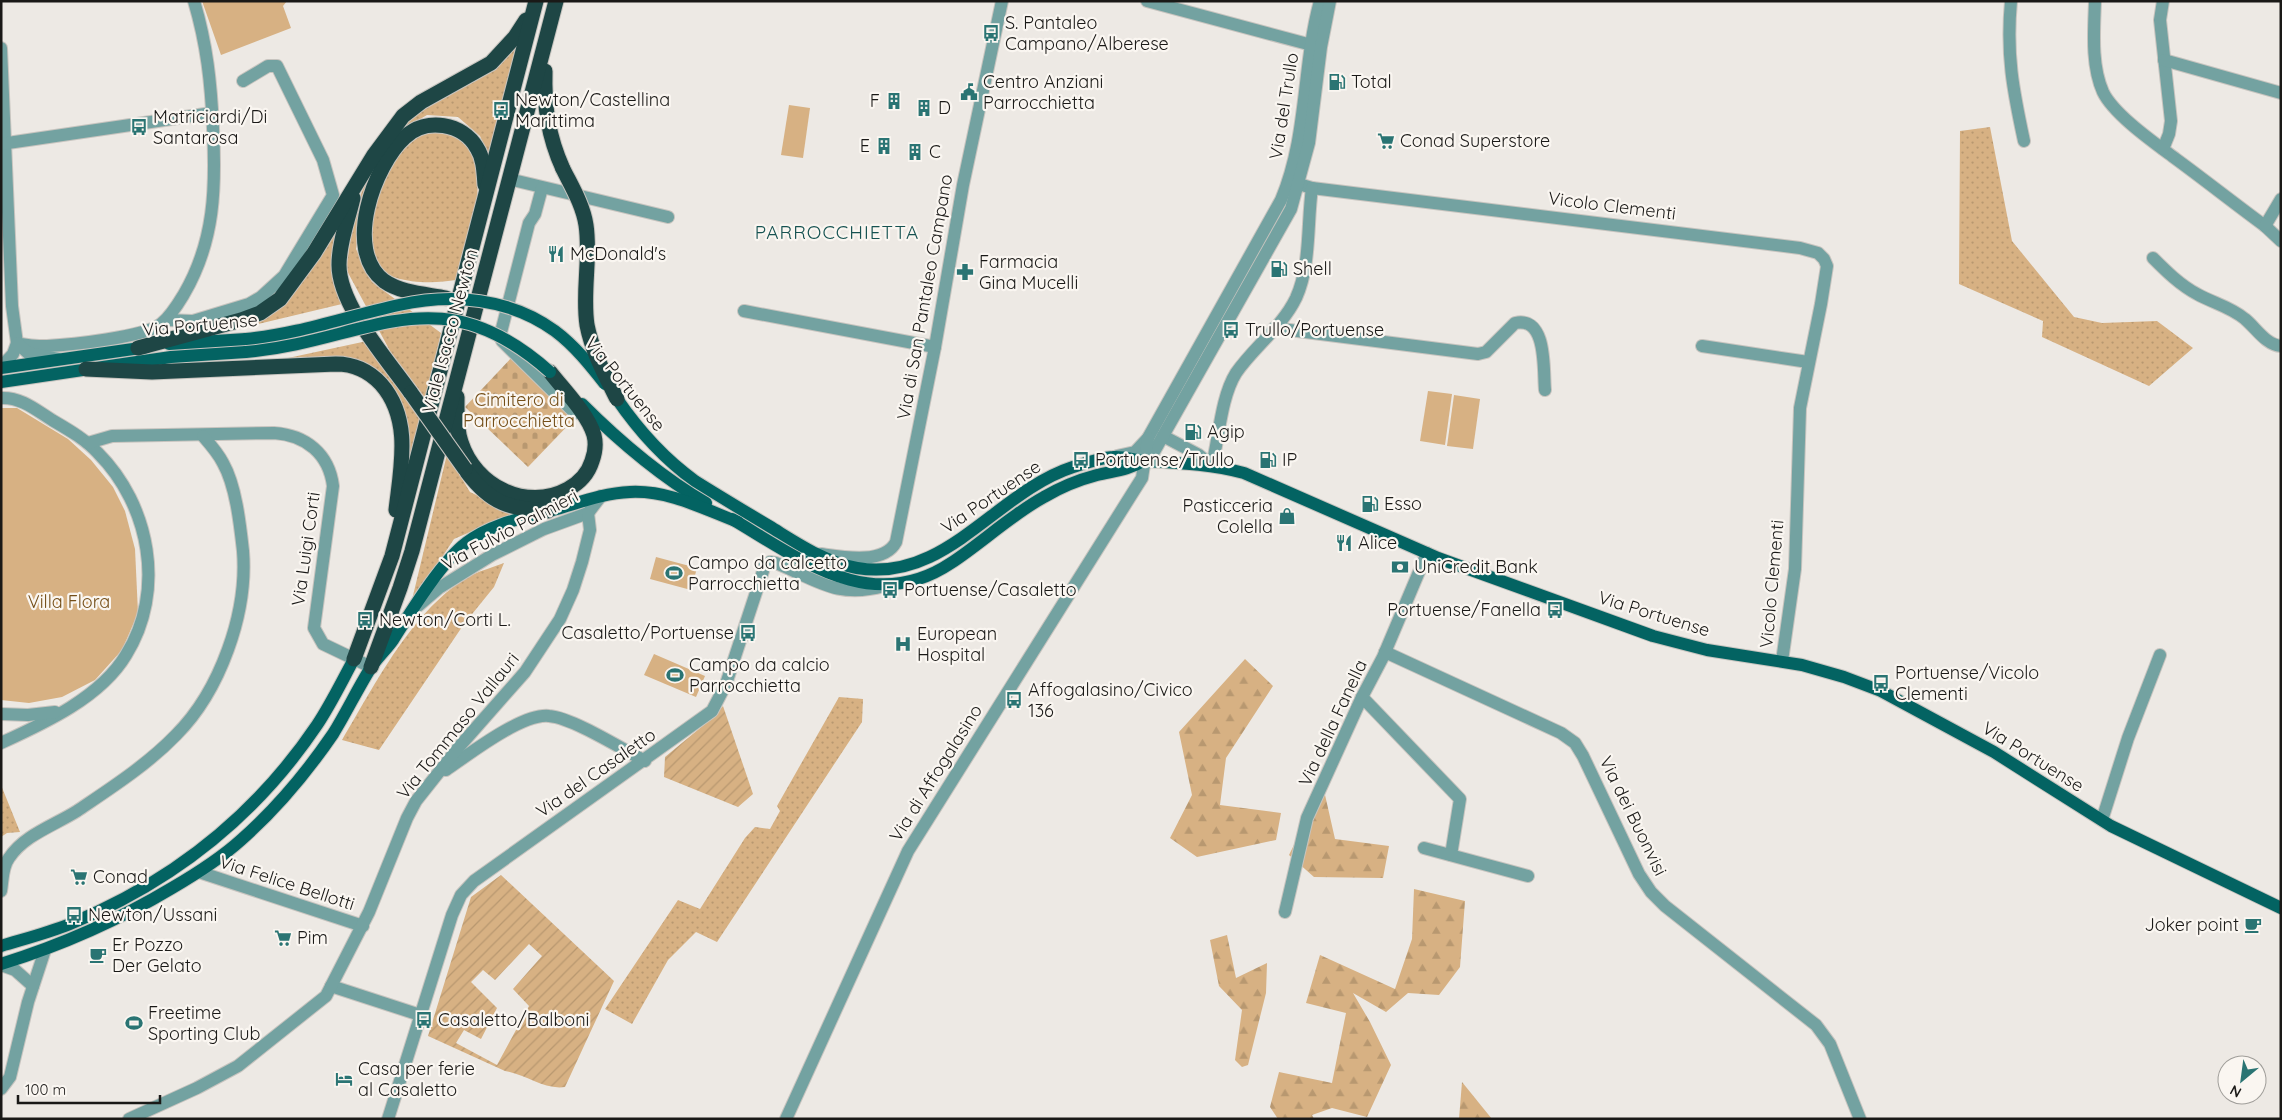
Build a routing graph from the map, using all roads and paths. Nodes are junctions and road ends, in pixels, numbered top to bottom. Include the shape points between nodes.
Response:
1 (194, 1) edge
2 (556, 1) edge
3 (1002, 1) edge
4 (1147, 1) edge
5 (1320, 1) edge
6 (1330, 1) edge
7 (2011, 1) edge
8 (2095, 1) edge
9 (2162, 1) edge
10 (535, 4) edge
11 (547, 36) junction
12 (1316, 46) junction
13 (1, 48) edge
14 (2164, 60) junction
15 (243, 81) dead end
16 (2281, 93) edge
17 (212, 113) junction
18 (2024, 142) dead end
19 (4, 144) edge
20 (2163, 149) junction
21 (510, 179) junction
22 (1293, 182) junction
23 (355, 186) junction
24 (542, 188) junction
25 (1312, 188) junction
26 (486, 194) junction
27 (2281, 199) edge
28 (1288, 216) junction
29 (668, 217) dead end
30 (1308, 217) junction
31 (2265, 226) junction
32 (2281, 241) edge
33 (2153, 258) dead end
34 (1236, 296) junction
35 (450, 298) junction
36 (744, 311) dead end
37 (166, 320) junction
38 (1274, 328) junction
39 (17, 343) junction
40 (246, 345) junction
41 (1702, 346) dead end
42 (2281, 346) edge
43 (935, 347) junction
44 (138, 348) junction
45 (61, 359) junction
46 (1808, 362) junction
47 (1, 368) edge
48 (86, 369) junction
49 (550, 372) junction
50 (458, 373) junction
51 (1, 382) edge
52 (1545, 390) dead end
53 (1, 398) edge
54 (617, 399) junction
55 (575, 413) dead end
56 (202, 436) junction
57 (1163, 436) junction
58 (1148, 438) junction
59 (88, 443) junction
60 (1115, 457) junction
61 (1143, 461) junction
62 (1212, 466) junction
63 (601, 496) junction
64 (548, 511) junction
65 (588, 513) junction
66 (738, 522) junction
67 (814, 553) junction
68 (1427, 553) junction
69 (392, 556) junction
70 (888, 585) junction
71 (411, 612) junction
72 (1385, 652) junction
73 (2160, 655) dead end
74 (354, 659) junction
75 (1782, 661) junction
76 (371, 667) junction
77 (345, 675) junction
78 (362, 684) junction
79 (1362, 697) junction
80 (62, 711) junction
81 (1, 714) edge
82 (1, 744) edge
83 (645, 760) junction
84 (435, 777) junction
85 (2102, 820) junction
86 (1424, 848) dead end
87 (1451, 855) junction
88 (200, 872) junction
89 (1528, 876) dead end
90 (1, 890) edge
91 (2281, 908) edge
92 (1285, 912) dead end
93 (363, 926) junction
94 (1, 946) edge
95 (45, 950) junction
96 (1, 965) edge
97 (33, 986) junction
98 (332, 986) junction
99 (420, 1015) junction
100 (1, 1090) edge
101 (130, 1119) edge
102 (388, 1119) edge
103 (786, 1119) edge
104 (1860, 1119) edge

1 - 17 street via 208,58
2 - 11 highway, Viale Isacco Newton
3 - 43 street, Via di San Pantaleo Campano via 963,185
4 - 12 street
5 - 12 street, Via del Trullo
6 - 12 street, Via del Trullo
7 - 18 street via 2009,61
8 - 20 street via 2095,53 2103,91 2116,110
9 - 14 street via 2160,20
10 - 23 highway via 515,37 491,63 421,102 403,116
10 - 26 highway, Viale Isacco Newton
11 - 21 highway, Viale Isacco Newton
11 - 54 highway, bridge via 545,110 553,144 586,225 586,309 590,337
12 - 22 street, Via del Trullo
13 - 19 street
14 - 16 street
14 - 20 street via 2171,121 2170,134
15 - 37 street via 268,66 277,66 323,160 333,194 284,276 262,297 193,321
17 - 19 street
17 - 37 street via 215,179 210,228 194,274
19 - 39 street via 12,306
20 - 31 street
21 - 24 street
21 - 50 highway, Viale Isacco Newton
22 - 25 street, Vicolo Clementi
22 - 28 street, Via del Trullo
22 - 34 street, Via del Trullo
23 - 44 highway via 287,292 273,305 233,323
23 - 64 highway, bridge via 339,256 340,278 351,306 465,469 488,495 514,508
24 - 29 street
24 - 55 street via 529,223 500,336
25 - 30 street
25 - 46 street, Vicolo Clementi via 1812,250 1822,256 1827,266
26 - 35 highway, bridge via 482,159 477,147 459,130 436,125 418,128 404,138 383,166 367,210 364,244 370,265 378,276 411,292
26 - 69 highway, Viale Isacco Newton
27 - 31 street
28 - 30 street
28 - 34 street, Via del Trullo
30 - 38 street via 1300,287 1292,305
31 - 32 street
33 - 42 street via 2190,291 2239,315 2270,343
34 - 57 street, Via del Trullo
34 - 58 street, Via del Trullo
35 - 40 main road, Via Portuense, bridge via 399,304
35 - 54 main road, Via Portuense, bridge via 492,304 523,313 545,324 576,349
36 - 43 street
37 - 39 street via 147,331 99,340 48,346
38 - 52 street via 1478,354 1486,352 1515,323 1526,323 1535,328 1540,337
38 - 62 street via 1230,384
39 - 45 street via 28,353
39 - 47 street via 13,354
40 - 44 main road, Via Portuense
40 - 48 main road, Via Portuense
40 - 49 main road, Via Portuense, bridge via 282,347 397,319 439,318 468,324 504,338
41 - 46 street
43 - 67 street, Via di San Pantaleo Campano via 895,544 885,553 872,556
44 - 45 main road, Via Portuense
45 - 47 main road, Via Portuense
46 - 75 street, Vicolo Clementi via 1800,408 1795,569
48 - 51 main road, Via Portuense
48 - 69 highway via 140,372 342,364 365,371 389,394 402,432
49 - 50 highway via 592,430 595,447 591,465 582,479 573,487 544,498 523,498 492,484 470,460 460,441
49 - 66 main road, Via Portuense via 639,457 666,478
50 - 76 highway, Viale Isacco Newton via 412,551
53 - 59 street via 14,398 25,403
54 - 67 main road, Via Portuense via 645,437 671,463 701,485
56 - 59 street, Via Luigi Corti via 112,436
56 - 74 street, Via Luigi Corti via 286,434 307,443 325,460 332,477 333,494 314,628 323,644
56 - 90 street via 225,467 238,514 244,567 236,623 215,679 195,712 168,743 103,793 34,835 12,853 6,863
57 - 61 street, Via del Trullo
57 - 62 street, Via Portuense via 1199,455
58 - 60 street, Via del Trullo via 1135,452
58 - 61 street, Via del Trullo
59 - 80 street via 112,469 136,509 146,550 148,586 136,636 120,665 95,691
60 - 61 main road, Via Portuense
60 - 67 main road, Via Portuense via 1073,467 1047,479 949,547 918,563 873,570 838,564
61 - 62 main road, Via Portuense
61 - 70 main road, Via Portuense via 1130,469 1058,489 1031,504 940,570
61 - 103 street, Via di Affogalasino via 1142,478 908,851
62 - 68 main road, Via Portuense via 1253,477
63 - 64 main road
63 - 65 street, Via Fulvio Palmieri
63 - 66 main road via 632,492 662,495
64 - 71 main road via 490,530 466,543
65 - 71 street, Via Fulvio Palmieri via 544,529 492,556 439,588
65 - 84 street, Via Tommaso Vallauri via 590,530 582,562 560,620 524,672
66 - 70 main road, Via Portuense via 827,573 862,583
68 - 72 street, Via della Fanella
68 - 75 main road, Via Portuense via 1653,636 1707,650
69 - 74 highway, Viale Isacco Newton
70 - 83 street, Via del Casaletto via 857,591 834,589 776,563 765,565 716,706 707,716
71 - 76 main road
72 - 79 street, Via della Fanella
72 - 104 street, Via dei Buonvisi via 1492,700 1572,741 1584,756 1639,874 1651,892 1816,1025 1830,1044
73 - 85 street via 2128,738
74 - 76 street
74 - 77 main road, Viale Isacco Newton
75 - 85 main road, Via Portuense via 1844,677 1905,703 2008,760
76 - 78 main road, Viale Isacco Newton
77 - 78 street
77 - 94 main road, Viale Isacco Newton via 318,723 283,770 230,826 205,847 172,871 100,910
78 - 88 main road, Viale Isacco Newton via 332,736 289,789 241,840
79 - 87 street via 1460,799
79 - 92 street, Via della Fanella via 1308,818
80 - 81 street
80 - 82 street
83 - 84 street via 570,722 548,716 532,719 504,732
83 - 99 street, Via del Casaletto via 468,887 452,915
84 - 93 street, Via Tommaso Vallauri via 421,793 407,818
85 - 91 main road, Via Portuense
86 - 87 street
87 - 89 street
88 - 93 street, Via Felice Bellotti
88 - 95 main road, Viale Isacco Newton via 107,924
93 - 98 street, Via Tommaso Vallauri
95 - 96 main road, Viale Isacco Newton
95 - 97 street
96 - 97 street via 15,970
97 - 100 street via 10,1077
98 - 99 street
98 - 101 street, Via Tommaso Vallauri via 318,1005 238,1066
99 - 102 street, Via del Casaletto

